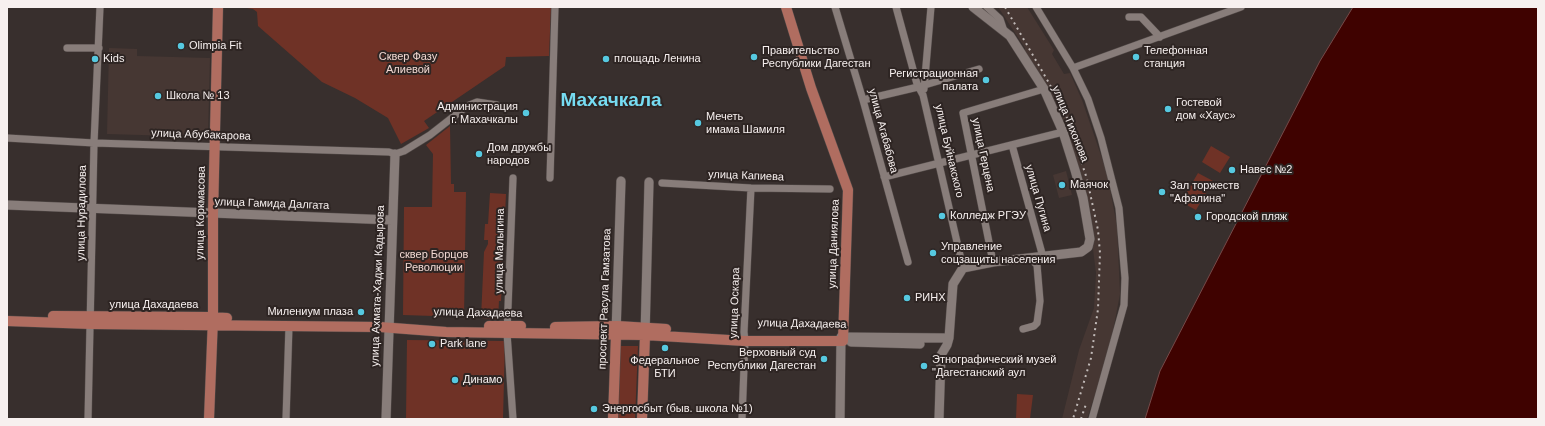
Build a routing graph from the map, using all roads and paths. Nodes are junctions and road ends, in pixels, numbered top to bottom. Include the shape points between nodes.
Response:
1 (100, 7) edge
2 (218, 7) edge
3 (555, 7) edge
4 (785, 7) edge
5 (835, 7) edge
6 (896, 7) edge
7 (931, 7) edge
8 (973, 7) edge
9 (987, 7) edge
10 (1036, 7) edge
11 (1241, 7) edge
12 (1129, 17) dead end
13 (1004, 31) junction
14 (1160, 37) junction
15 (67, 48) dead end
16 (99, 48) junction
17 (1073, 68) junction
18 (979, 69) dead end
19 (922, 86) junction
20 (1044, 89) junction
21 (863, 100) junction
22 (497, 105) dead end
23 (1063, 132) junction
24 (7, 138) edge
25 (94, 143) junction
26 (1012, 145) junction
27 (214, 146) junction
28 (394, 154) junction
29 (972, 154) junction
30 (939, 163) junction
31 (884, 177) junction
32 (513, 178) dead end
33 (550, 178) dead end
34 (621, 181) dead end
35 (649, 182) dead end
36 (662, 183) dead end
37 (751, 188) junction
38 (830, 189) dead end
39 (7, 205) edge
40 (94, 208) junction
41 (213, 214) junction
42 (392, 220) junction
43 (1043, 257) junction
44 (1030, 258) junction
45 (908, 262) dead end
46 (993, 262) junction
47 (963, 268) junction
48 (7, 315) edge
49 (91, 321) junction
50 (212, 321) junction
51 (7, 322) edge
52 (389, 325) junction
53 (289, 326) junction
54 (508, 329) junction
55 (1023, 329) dead end
56 (616, 330) junction
57 (644, 331) junction
58 (842, 339) junction
59 (948, 341) junction
60 (745, 342) junction
61 (88, 419) edge
62 (209, 419) edge
63 (286, 419) edge
64 (386, 419) edge
65 (513, 419) edge
66 (613, 419) edge
67 (642, 419) edge
68 (742, 419) edge
69 (840, 419) edge
70 (939, 419) edge
71 (1092, 419) edge

1 - 16 street, улица Нурадилова
2 - 27 main road, улица Коркмасова
3 - 33 street
4 - 58 main road, улица Даниялова via 810,89 846,190
5 - 21 street, улица Агабабова
6 - 19 street
7 - 19 street
8 - 13 street, улица Тихонова
9 - 13 street via 1000,19
10 - 17 street
11 - 14 street
12 - 14 street via 1141,18
13 - 20 street, улица Тихонова via 1010,36
14 - 17 street
15 - 16 street
16 - 25 street, улица Нурадилова
17 - 71 street via 1088,99 1114,184 1119,208 1125,278 1124,305 1119,327
18 - 19 street
19 - 21 street
19 - 30 street, улица Буйнакского
20 - 23 street, улица Тихонова
20 - 29 street, улица Герцена via 963,113
21 - 31 street, улица Агабабова
22 - 28 street via 477,102 467,106 430,135 404,151
23 - 26 street
23 - 43 street, улица Тихонова via 1083,198 1090,239 1085,250
24 - 25 street, улица Абубакарова
25 - 27 street, улица Абубакарова
25 - 40 street, улица Нурадилова
26 - 29 street
26 - 43 street, улица Пугина
27 - 28 street, улица Абубакарова
27 - 41 main road, улица Коркмасова
28 - 42 street, улица Ахмата-Хаджи Кадырова
29 - 30 street
29 - 46 street, улица Герцена
30 - 31 street
30 - 47 street, улица Буйнакского
31 - 45 street, улица Агабабова
32 - 54 street, улица Малыгина
34 - 56 street, проспект Расула Гамзатова
35 - 57 street
36 - 37 street, улица Капиева
37 - 38 street, улица Капиева
37 - 60 street, улица Оскара
39 - 40 street, улица Гамида Далгата
40 - 41 street, улица Гамида Далгата
40 - 49 street, улица Нурадилова
41 - 42 street, улица Гамида Далгата
41 - 50 main road, улица Коркмасова
42 - 52 street, улица Ахмата-Хаджи Кадырова
43 - 44 street
44 - 46 street
44 - 55 street via 1037,265 1040,301 1036,323
46 - 47 street
47 - 59 street via 954,284
48 - 49 main road, улица Дахадаева
49 - 50 main road, улица Дахадаева
49 - 51 main road, улица Дахадаева
49 - 61 street, улица Нурадилова
50 - 52 main road, улица Дахадаева
50 - 53 main road, улица Дахадаева
50 - 62 main road, улица Коркмасова
52 - 53 main road, улица Дахадаева
52 - 54 main road, улица Дахадаева
52 - 64 street, улица Ахмата-Хаджи Кадырова
53 - 63 street
54 - 56 main road, улица Дахадаева
54 - 65 street, улица Малыгина
56 - 57 main road, улица Дахадаева
56 - 66 main road, проспект Расула Гамзатова
57 - 60 main road, улица Дахадаева
57 - 67 main road
58 - 59 street, улица Дахадаева
58 - 60 main road, улица Дахадаева
58 - 69 street, улица Даниялова
59 - 70 street via 941,355
60 - 68 street, улица Оскара

